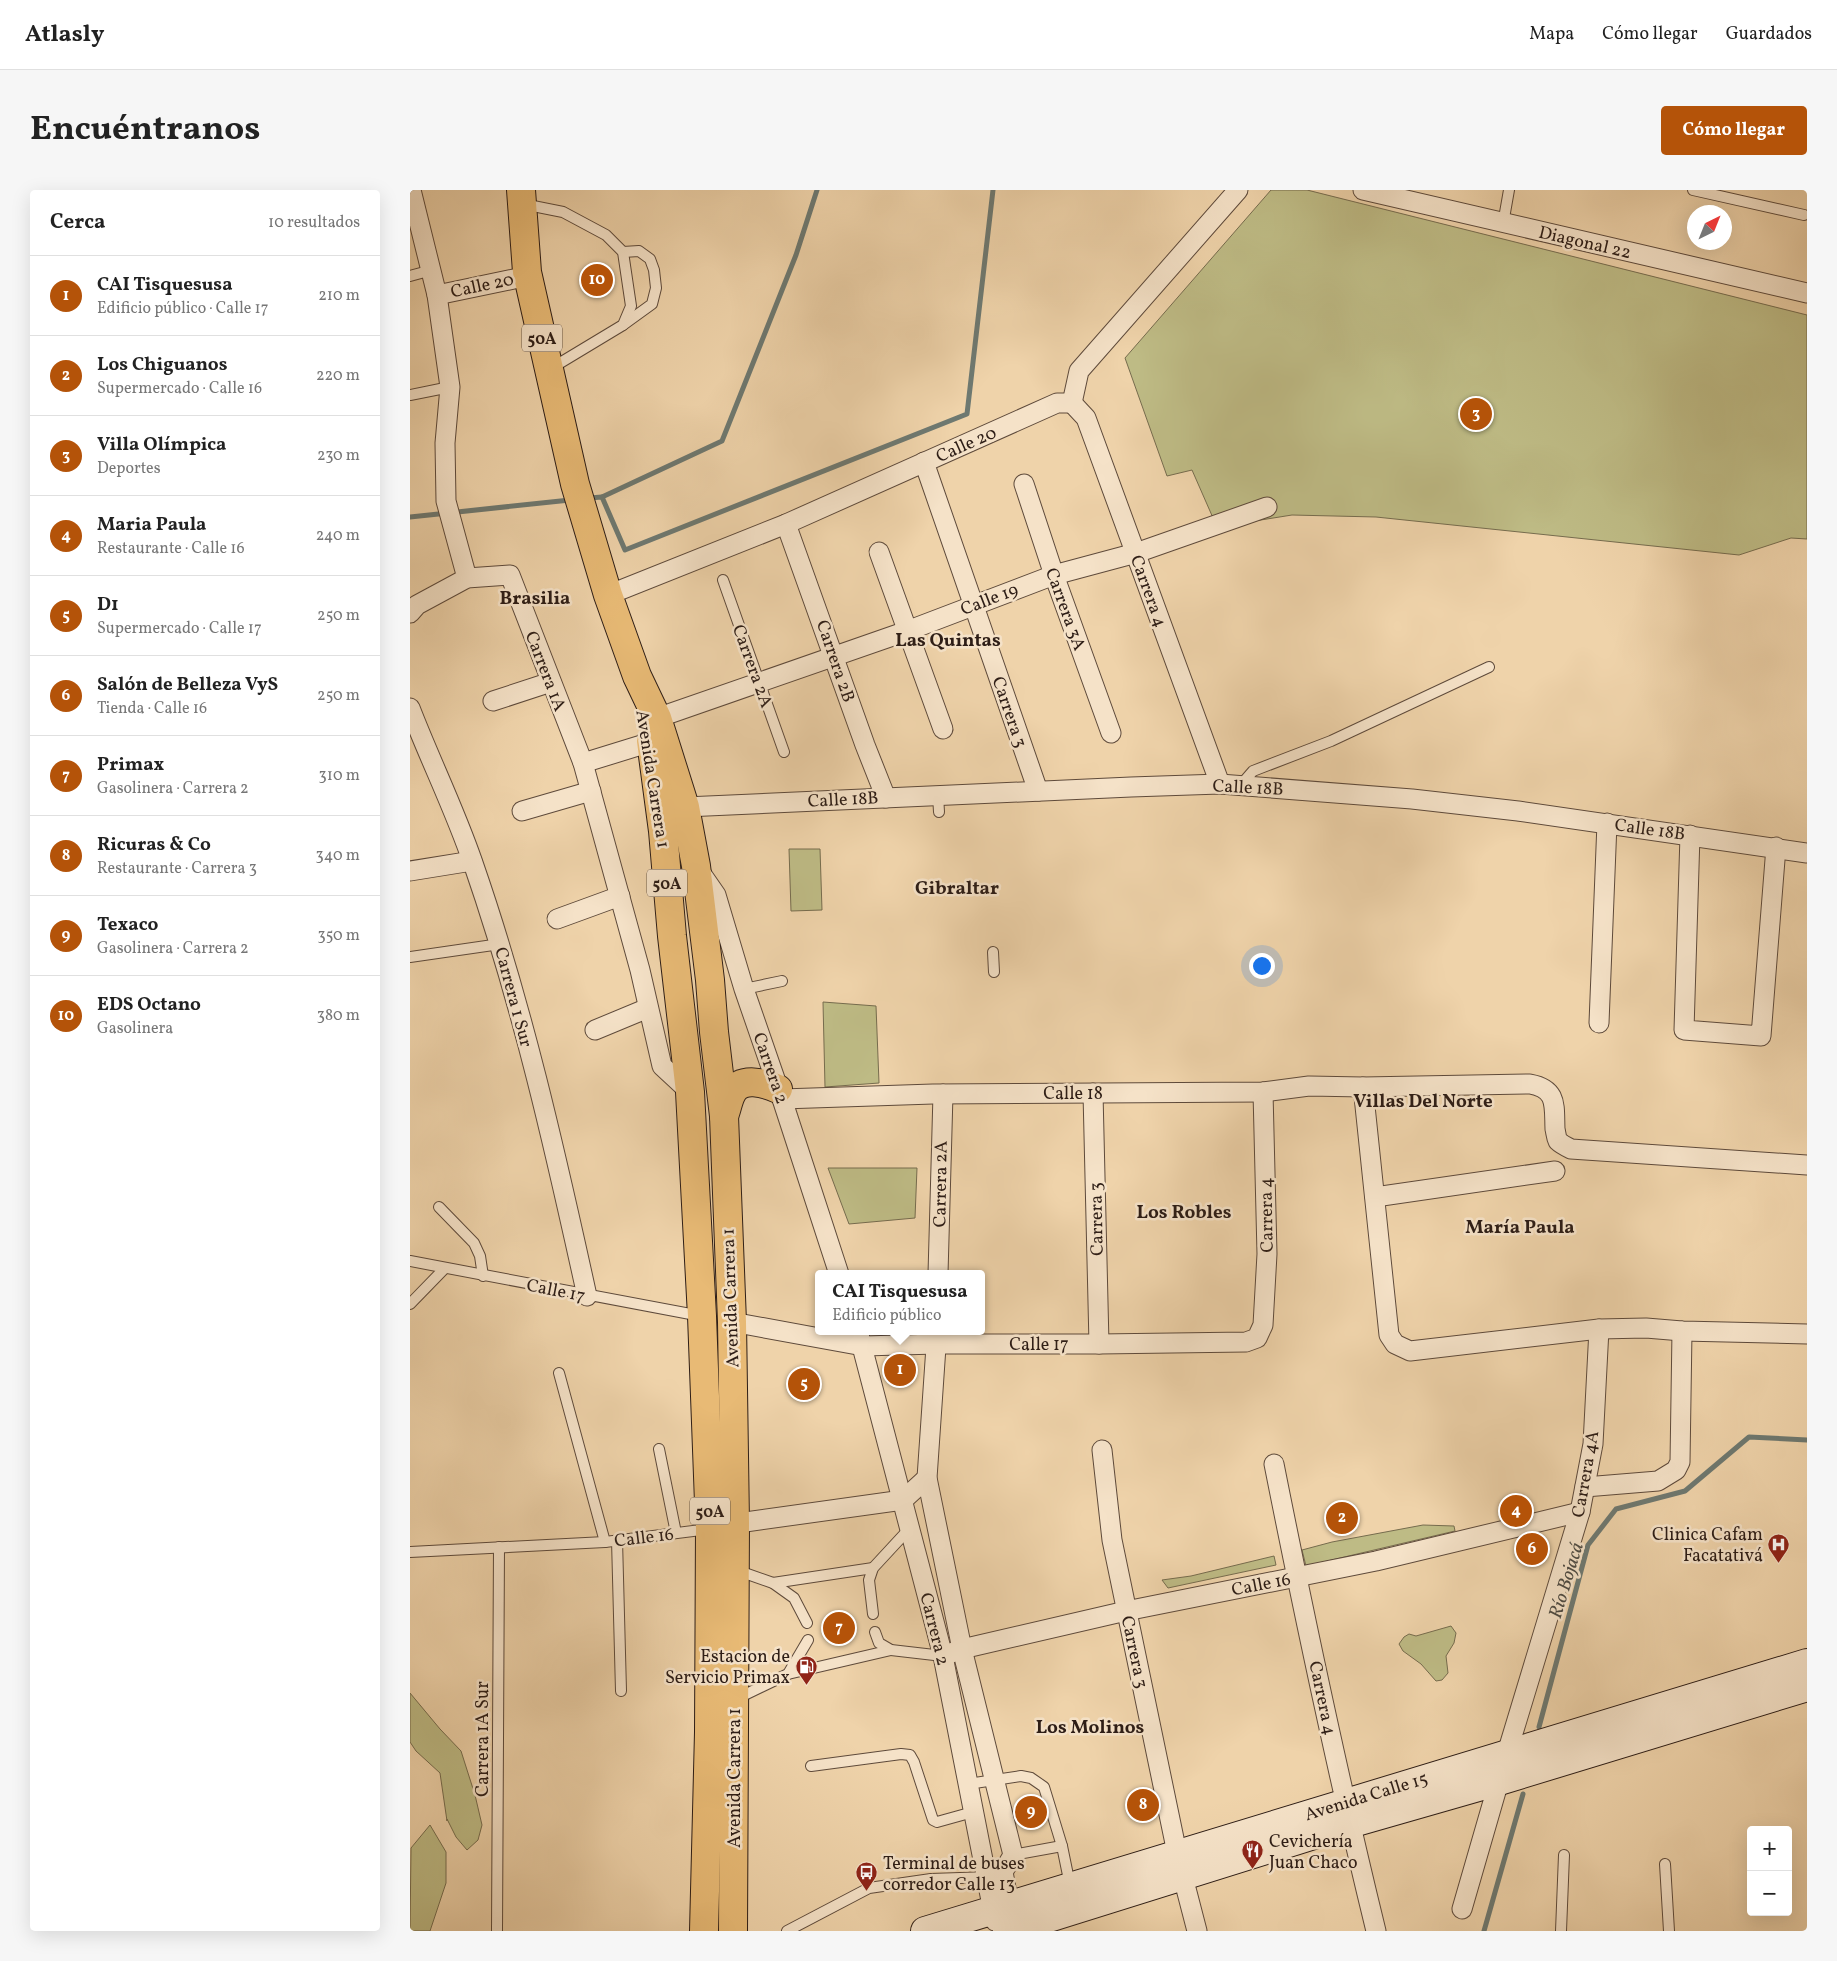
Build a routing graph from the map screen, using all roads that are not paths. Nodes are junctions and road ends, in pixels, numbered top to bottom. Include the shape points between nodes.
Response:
1 (411, 190) edge
2 (1238, 190) edge
3 (1363, 190) edge
4 (1509, 190) edge
5 (1693, 190) edge
6 (522, 197) edge
7 (1804, 215) dead end
8 (1503, 224) junction
9 (623, 252) junction
10 (432, 270) junction
11 (410, 276) edge
12 (528, 276) junction
13 (1807, 292) edge
14 (437, 294) junction
15 (623, 325) junction
16 (549, 370) junction
17 (450, 386) junction
18 (410, 395) edge
19 (1072, 403) junction
20 (924, 462) junction
21 (1024, 484) dead end
22 (1267, 506) dead end
23 (786, 524) junction
24 (879, 552) dead end
25 (1136, 553) junction
26 (1054, 575) junction
27 (467, 578) junction
28 (723, 580) dead end
29 (608, 595) junction
30 (973, 605) junction
31 (410, 613) edge
32 (907, 631) junction
33 (834, 656) junction
34 (1489, 667) dead end
35 (550, 682) junction
36 (759, 682) junction
37 (493, 701) dead end
38 (410, 709) edge
39 (943, 728) dead end
40 (654, 730) junction
41 (1111, 733) dead end
42 (784, 752) dead end
43 (583, 762) junction
44 (1220, 784) junction
45 (1240, 786) junction
46 (591, 791) junction
47 (1038, 791) junction
48 (886, 798) junction
49 (685, 807) junction
50 (522, 812) dead end
51 (1607, 823) junction
52 (663, 831) junction
53 (1690, 835) junction
54 (1776, 847) junction
55 (1807, 853) edge
56 (472, 861) junction
57 (696, 866) junction
58 (410, 871) edge
59 (620, 896) junction
60 (557, 919) dead end
61 (500, 944) junction
62 (993, 952) dead end
63 (410, 957) edge
64 (676, 972) junction
65 (994, 972) dead end
66 (782, 981) dead end
67 (744, 989) junction
68 (648, 1008) junction
69 (1599, 1023) dead end
70 (594, 1030) dead end
71 (714, 1032) junction
72 (1363, 1087) junction
73 (690, 1092) junction
74 (1263, 1092) junction
75 (1092, 1093) junction
76 (780, 1094) junction
77 (942, 1094) junction
78 (724, 1116) junction
79 (1807, 1165) edge
80 (1555, 1171) dead end
81 (1375, 1197) junction
82 (439, 1207) dead end
83 (410, 1261) edge
84 (445, 1268) junction
85 (838, 1270) edge
86 (938, 1270) edge
87 (483, 1276) junction
88 (587, 1296) junction
89 (410, 1304) edge
90 (702, 1316) junction
91 (732, 1322) junction
92 (1599, 1329) junction
93 (1682, 1331) junction
94 (815, 1333) edge
95 (1807, 1334) edge
96 (830, 1335) edge
97 (937, 1338) edge
98 (1258, 1338) joint
99 (860, 1339) edge
100 (1099, 1344) junction
101 (558, 1373) dead end
102 (659, 1449) dead end
103 (1102, 1450) dead end
104 (1274, 1464) dead end
105 (927, 1478) junction
106 (1585, 1487) junction
107 (903, 1500) junction
108 (1580, 1512) junction
109 (723, 1526) junction
110 (910, 1528) junction
111 (676, 1533) junction
112 (617, 1540) junction
113 (605, 1542) junction
114 (499, 1547) junction
115 (410, 1552) edge
116 (873, 1568) junction
117 (735, 1570) junction
118 (1296, 1577) junction
119 (773, 1583) junction
120 (1126, 1611) junction
121 (873, 1614) dead end
122 (807, 1623) dead end
123 (875, 1632) dead end
124 (808, 1640) dead end
125 (962, 1649) junction
126 (891, 1650) junction
127 (943, 1656) junction
128 (1807, 1663) edge
129 (788, 1674) junction
130 (1807, 1687) edge
131 (621, 1691) dead end
132 (734, 1700) junction
133 (1510, 1765) junction
134 (811, 1766) dead end
135 (996, 1780) junction
136 (968, 1784) junction
137 (973, 1812) junction
138 (1347, 1813) junction
139 (1062, 1846) junction
140 (1013, 1855) junction
141 (1564, 1855) dead end
142 (1665, 1864) dead end
143 (1180, 1865) junction
144 (995, 1875) junction
145 (1070, 1886) junction
146 (1462, 1909) dead end
147 (1009, 1922) edge
148 (497, 1931) edge
149 (704, 1931) edge
150 (733, 1931) edge
151 (788, 1931) edge
152 (925, 1931) edge
153 (1197, 1931) edge
154 (1376, 1931) edge
155 (1561, 1931) edge
156 (1669, 1931) edge

1 - 10 street
2 - 19 street via 1079,371
3 - 8 street, Diagonal 22
4 - 8 lane
5 - 7 lane
6 - 9 lane via 563,212 606,235
6 - 12 main road, Avenida Carrera 1 / 50A
8 - 13 street, Diagonal 22
9 - 15 lane via 631,306
9 - 15 lane via 639,250 650,259 656,288 652,304
10 - 11 lane, Calle 20
10 - 14 street
12 - 14 street, Calle 20
12 - 16 main road, Avenida Carrera 1 / 50A
14 - 17 street
15 - 16 lane
16 - 29 main road, Avenida Carrera 1 / 50A via 575,484
17 - 18 lane
17 - 27 street via 445,444 446,501
19 - 20 street, Calle 20 via 1057,403
19 - 25 street, Carrera 4 via 1086,418
20 - 23 street, Calle 20
20 - 30 street, Carrera 3
21 - 26 street, Carrera 3A
22 - 25 street, Calle 19
23 - 29 street, Calle 20
23 - 33 street, Carrera 2B
24 - 32 street
25 - 26 street, Calle 19
25 - 44 street, Carrera 4
26 - 30 street, Calle 19
26 - 41 street, Carrera 3A
27 - 31 street via 417,605
27 - 35 street, Carrera 1A via 510,575
28 - 36 lane, Carrera 2A
29 - 40 main road, Avenida Carrera 1 / 50A
30 - 32 street, Calle 19
30 - 47 street, Carrera 3
32 - 33 street, Calle 19
32 - 39 street
33 - 36 street, Calle 19
33 - 48 street, Carrera 2B
34 - 45 lane via 1253,772
35 - 37 street
35 - 43 street, Carrera 1A
36 - 40 street, Calle 19
36 - 42 lane, Carrera 2A
38 - 56 street, Carrera 1 Sur
40 - 43 street, Calle 19
40 - 49 main road, Avenida Carrera 1 / 50A
40 - 52 main road, Avenida Carrera 1 / 50A
43 - 46 street, Carrera 1A
44 - 45 street, Calle 18B
44 - 47 street, Calle 18B
45 - 51 street, Calle 18B via 1518,811
46 - 50 street
46 - 59 street, Carrera 1A
47 - 48 street, Calle 18B via 938,803
48 - 49 street, Calle 18B
49 - 57 main road, Avenida Carrera 1 / 50A
51 - 53 street, Calle 18B
51 - 69 street
52 - 57 main road
52 - 64 main road, Avenida Carrera 1 / 50A
53 - 54 street, Calle 18B
53 - 54 street via 1684,1030 1761,1036
54 - 55 street, Calle 18B
56 - 58 street
56 - 61 street, Carrera 1 Sur
57 - 67 street, Carrera 2 via 716,895
57 - 71 main road, Avenida Carrera 1 / 50A
59 - 60 street
59 - 68 street, Carrera 1A
61 - 63 lane
61 - 88 street, Carrera 1 Sur via 551,1134
62 - 65 lane
64 - 71 main road via 684,962 696,964 701,973
64 - 73 main road, Avenida Carrera 1 / 50A
66 - 67 lane
67 - 76 street, Carrera 2
68 - 70 street
68 - 73 street, Carrera 1A via 662,1066
71 - 78 main road, Avenida Carrera 1 / 50A
72 - 74 street, Calle 18 via 1310,1086
72 - 79 street, Calle 18 via 1530,1084 1541,1086 1553,1098 1558,1142 1571,1149
72 - 81 street
73 - 90 main road, Avenida Carrera 1 / 50A
74 - 75 street, Calle 18
74 - 98 street, Carrera 4 via 1267,1254 1263,1325
75 - 77 street, Calle 18
75 - 100 street, Carrera 3
76 - 77 street, Calle 18
76 - 78 main road via 757,1082 740,1086 733,1092
76 - 85 street, Carrera 2
77 - 86 street, Carrera 2A
78 - 91 main road, Avenida Carrera 1 / 50A
80 - 81 street
81 - 92 street via 1389,1335 1395,1344 1410,1350
82 - 87 lane via 474,1243
83 - 84 lane, Calle 17
84 - 87 lane, Calle 17
84 - 89 lane
87 - 88 lane, Calle 17
88 - 90 lane, Calle 17
90 - 109 main road, Avenida Carrera 1 / 50A
91 - 94 street, Calle 17
91 - 109 main road, Avenida Carrera 1 / 50A
92 - 93 street
92 - 106 street, Carrera 4A via 1593,1444
93 - 95 street
93 - 106 street via 1680,1462 1676,1470 1658,1481
96 - 99 street, Calle 17
97 - 99 street, Calle 17
97 - 100 street, Calle 17
97 - 105 street
98 - 100 street, Calle 17 via 1246,1342
99 - 107 street, Carrera 2
101 - 113 lane
102 - 111 lane
103 - 120 street, Carrera 3 via 1112,1540
104 - 118 street, Carrera 4
105 - 107 street
105 - 125 street, Carrera 2
106 - 108 street, Carrera 4A
107 - 109 street, Calle 16
107 - 110 street, Carrera 2
108 - 118 street, Calle 16
108 - 133 street, Carrera 4A
109 - 111 lane, Calle 16
109 - 117 main road, Avenida Carrera 1 / 50A
109 - 149 main road, Avenida Carrera 1 / 50A via 709,1732
110 - 116 lane
110 - 127 street, Carrera 2
111 - 112 lane, Calle 16
112 - 113 lane, Calle 16
112 - 131 lane
113 - 114 lane, Calle 16
114 - 115 lane, Calle 16
114 - 148 lane, Carrera 1A Sur
116 - 119 lane
116 - 121 lane via 869,1580
117 - 119 lane
117 - 132 main road, Avenida Carrera 1 / 50A
118 - 120 street, Calle 16
118 - 138 street, Carrera 4
119 - 122 lane via 794,1598
120 - 125 street, Calle 16
120 - 143 street, Carrera 3
123 - 126 lane via 879,1643
124 - 129 lane
125 - 127 street, Calle 16
125 - 135 street, Carrera 2
126 - 127 lane
126 - 129 lane
127 - 136 street, Carrera 2
128 - 133 main road, Avenida Calle 15 via 1553,1739
129 - 132 lane
130 - 133 main road, Avenida Calle 15 via 1545,1767
132 - 150 main road, Avenida Carrera 1 / 50A
133 - 138 main road, Avenida Calle 15
133 - 146 street, Carrera 4A
134 - 137 lane via 910,1755 933,1820 937,1822
135 - 136 lane
135 - 139 lane via 1021,1776 1031,1778 1044,1787
135 - 140 street, Carrera 2
136 - 137 street, Carrera 2
137 - 144 street, Carrera 2
138 - 143 main road, Avenida Calle 15
138 - 154 street, Carrera 4
139 - 140 lane
139 - 145 lane
140 - 144 street
141 - 155 lane
142 - 156 lane
143 - 145 main road, Avenida Calle 15
143 - 147 main road, Avenida Calle 15
143 - 153 street, Carrera 3
144 - 147 street, Carrera 2
144 - 151 lane via 931,1879 869,1888
145 - 147 main road, Avenida Calle 15
147 - 152 main road, Avenida Calle 15

